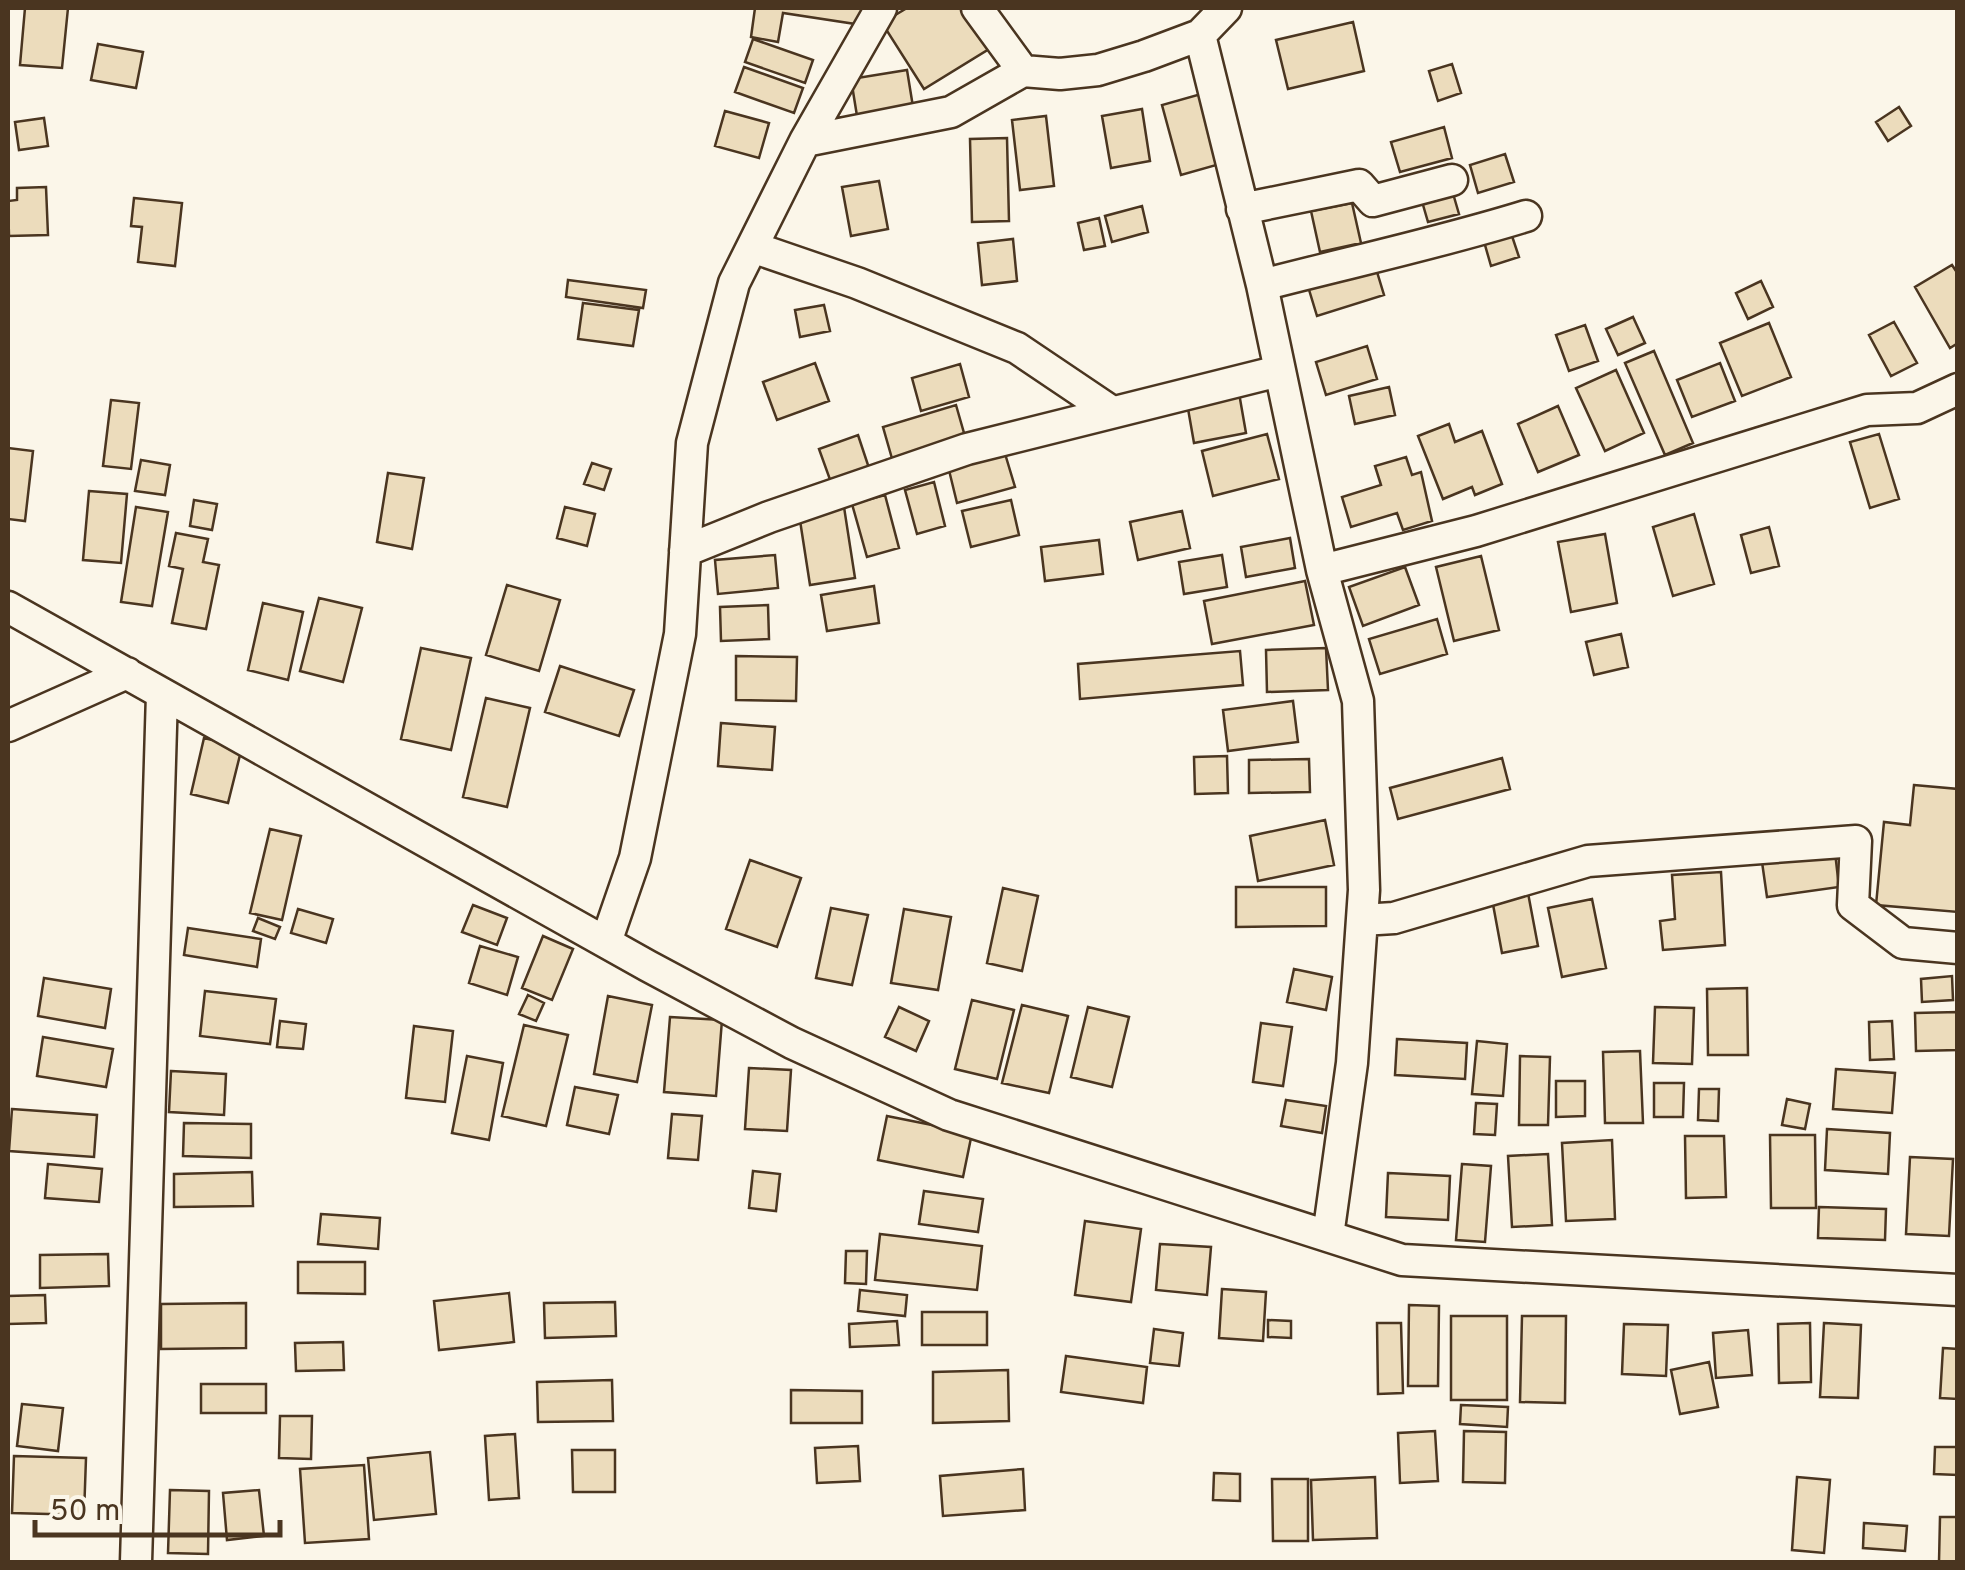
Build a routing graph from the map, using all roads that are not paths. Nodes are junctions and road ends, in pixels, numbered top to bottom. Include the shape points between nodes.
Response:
1 (881, 8) edge
2 (977, 8) edge
3 (1226, 8) edge
4 (1200, 34) junction
5 (1023, 71) junction
6 (804, 141) junction
7 (1452, 180) dead end
8 (1242, 208) junction
9 (1526, 216) dead end
10 (752, 246) junction
11 (1262, 285) junction
12 (1279, 371) junction
13 (1958, 388) edge
14 (1112, 412) junction
15 (685, 551) junction
16 (1322, 570) junction
17 (8, 607) edge
18 (127, 674) junction
19 (162, 694) junction
20 (8, 726) edge
21 (1362, 920) junction
22 (606, 942) junction
23 (1958, 948) edge
24 (1328, 1236) junction
25 (1958, 1290) edge
26 (136, 1562) edge

1 - 6 street
2 - 5 street
3 - 4 street
4 - 5 street via 1098,70
4 - 8 street
5 - 6 street via 951,112
6 - 10 street
7 - 8 street via 1373,201 1359,186
8 - 11 street
9 - 11 street
10 - 14 street via 1017,348
10 - 15 street via 734,283 692,443
11 - 12 street
12 - 14 street
12 - 16 street
13 - 16 street via 1918,408 1867,410 1476,531
14 - 15 street via 967,449
15 - 22 street via 680,634 635,858
16 - 21 street via 1358,701
17 - 18 street
18 - 19 street
18 - 20 street
19 - 22 street
19 - 26 street
21 - 23 street via 1394,918 1588,861 1856,842 1853,905 1902,942
21 - 24 street via 1352,1062
22 - 24 street via 792,1043 949,1116
24 - 25 street via 1402,1260

